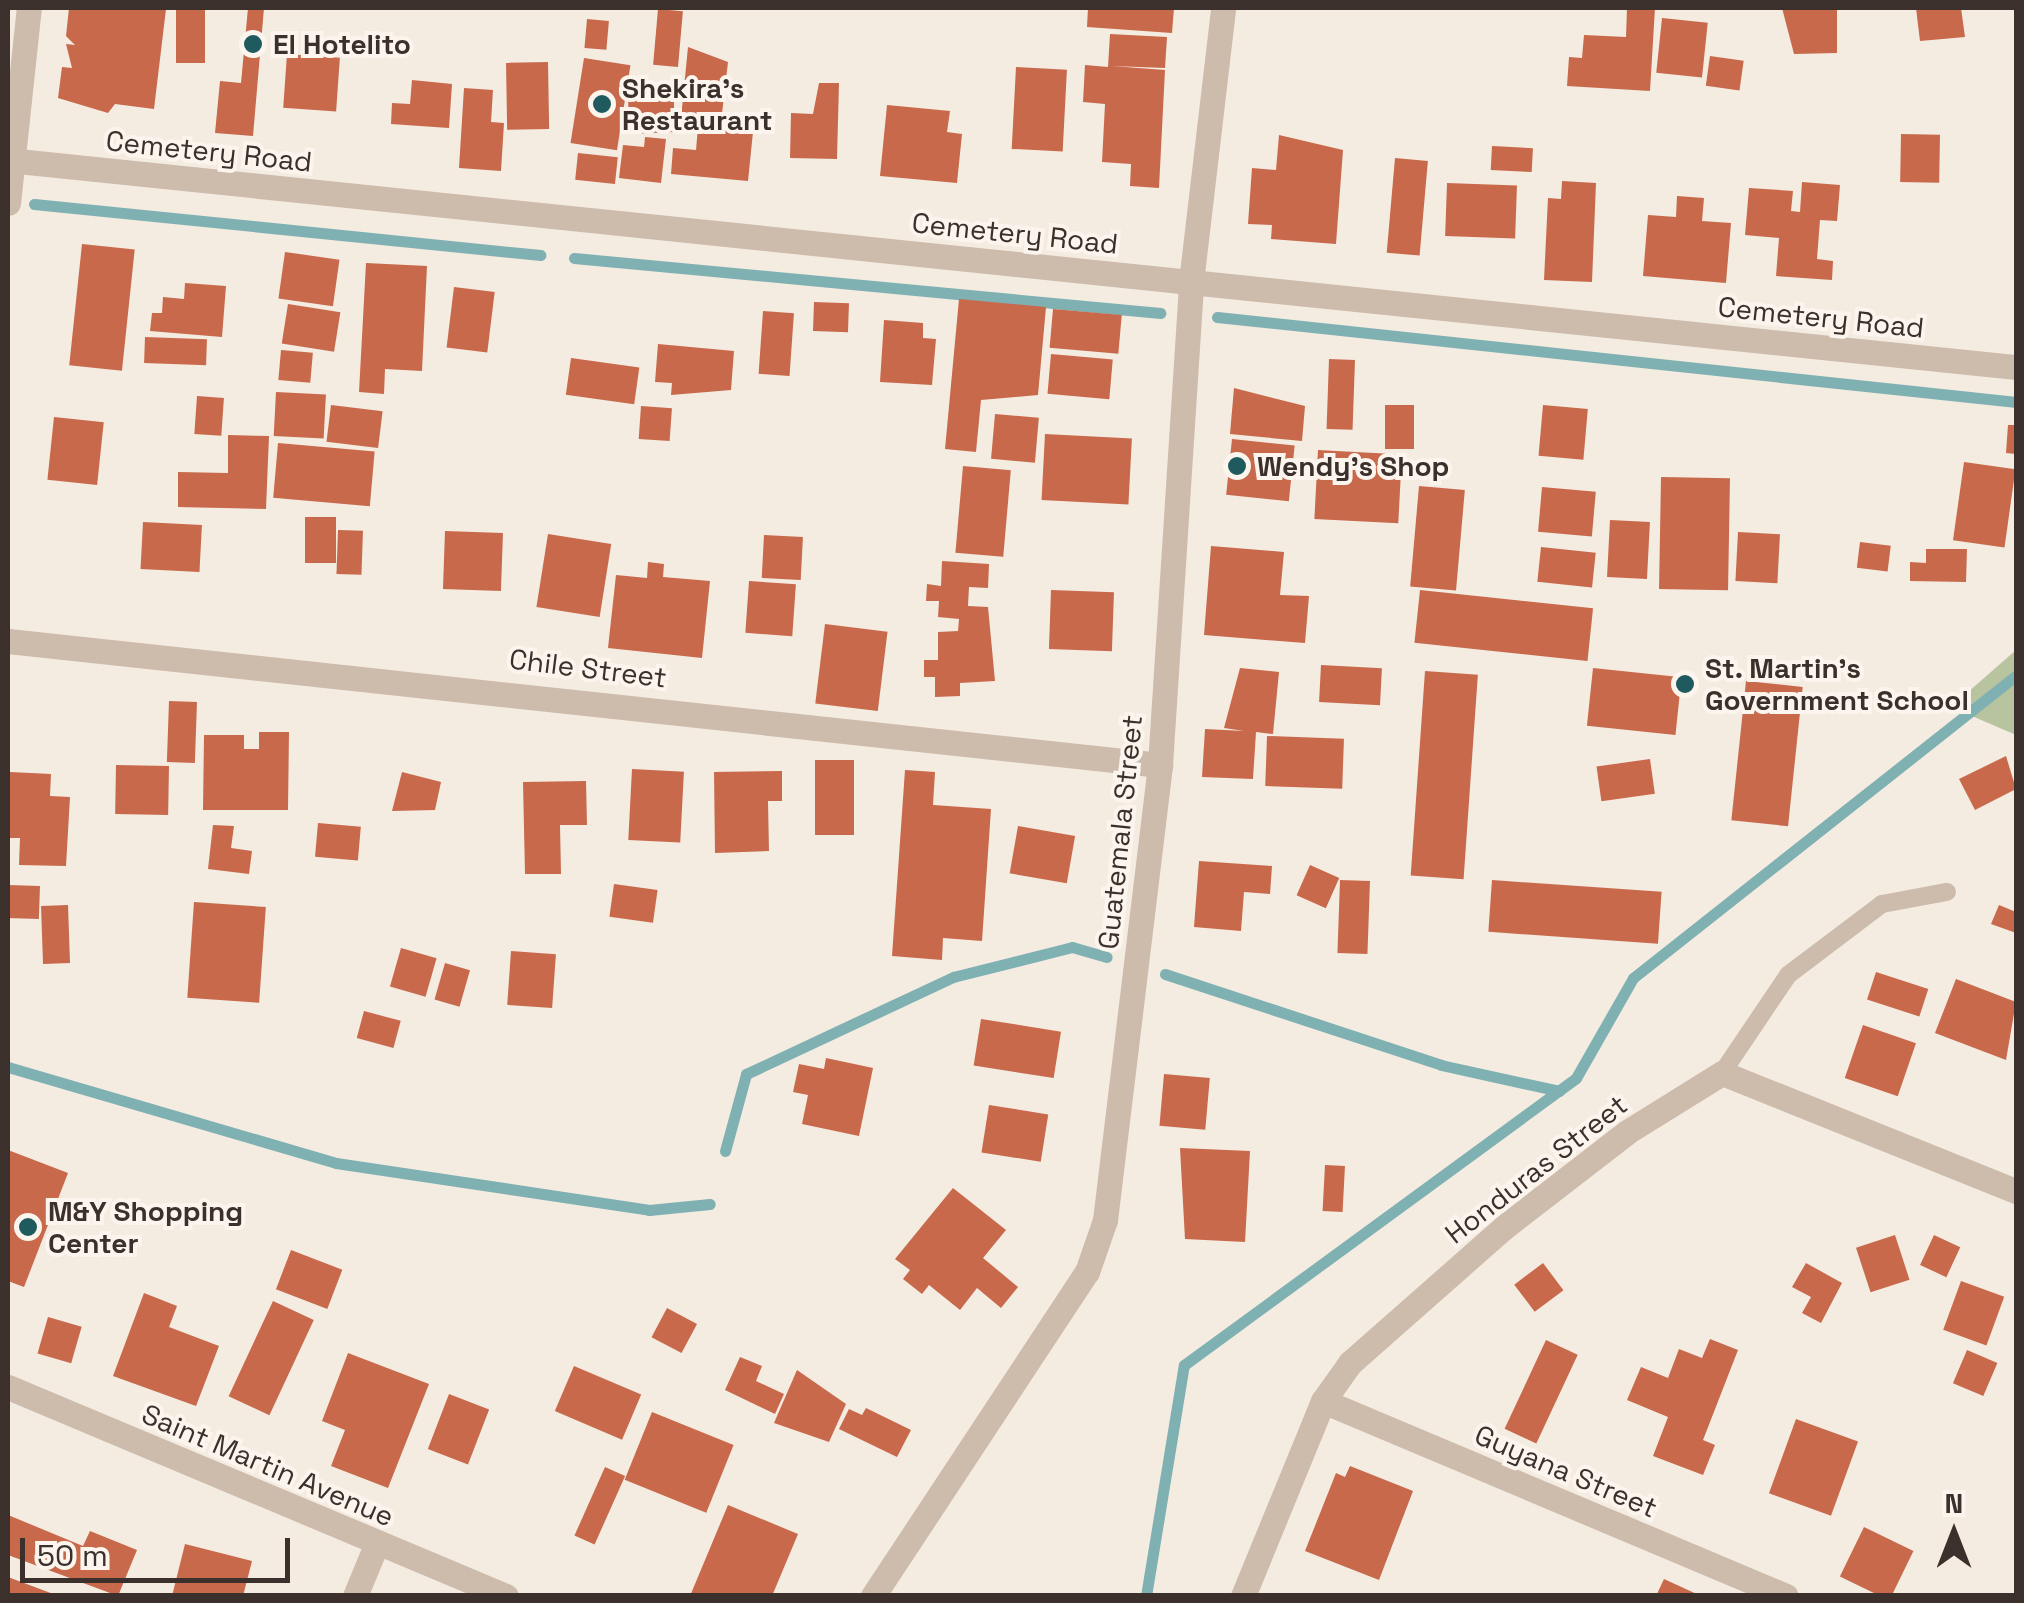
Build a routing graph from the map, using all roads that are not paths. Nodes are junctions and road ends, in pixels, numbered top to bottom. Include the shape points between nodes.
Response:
1 (28, 8) edge
2 (1223, 8) edge
3 (10, 160) edge
4 (8, 204) edge
5 (1191, 282) junction
6 (2016, 367) edge
7 (8, 641) edge
8 (1160, 765) junction
9 (1946, 892) dead end
10 (1722, 1073) junction
11 (2016, 1191) edge
12 (8, 1387) edge
13 (1323, 1401) junction
14 (377, 1544) junction
15 (355, 1596) edge
16 (506, 1596) edge
17 (873, 1596) edge
18 (1243, 1596) edge
19 (1786, 1596) edge

1 - 3 street
2 - 5 street, Guatemala Street
3 - 4 street
3 - 5 street, Cemetery Road
5 - 6 street, Cemetery Road
5 - 8 street, Guatemala Street
7 - 8 street, Chile Street
8 - 17 street, Guatemala Street via 1098,1246
9 - 10 lane via 1882,904 1788,975
10 - 11 street
10 - 13 street, Honduras Street via 1627,1132 1503,1228 1350,1363
12 - 14 street, Saint Martin Avenue
13 - 18 street, Honduras Street
13 - 19 street, Guyana Street
14 - 15 street
14 - 16 street, Saint Martin Avenue

